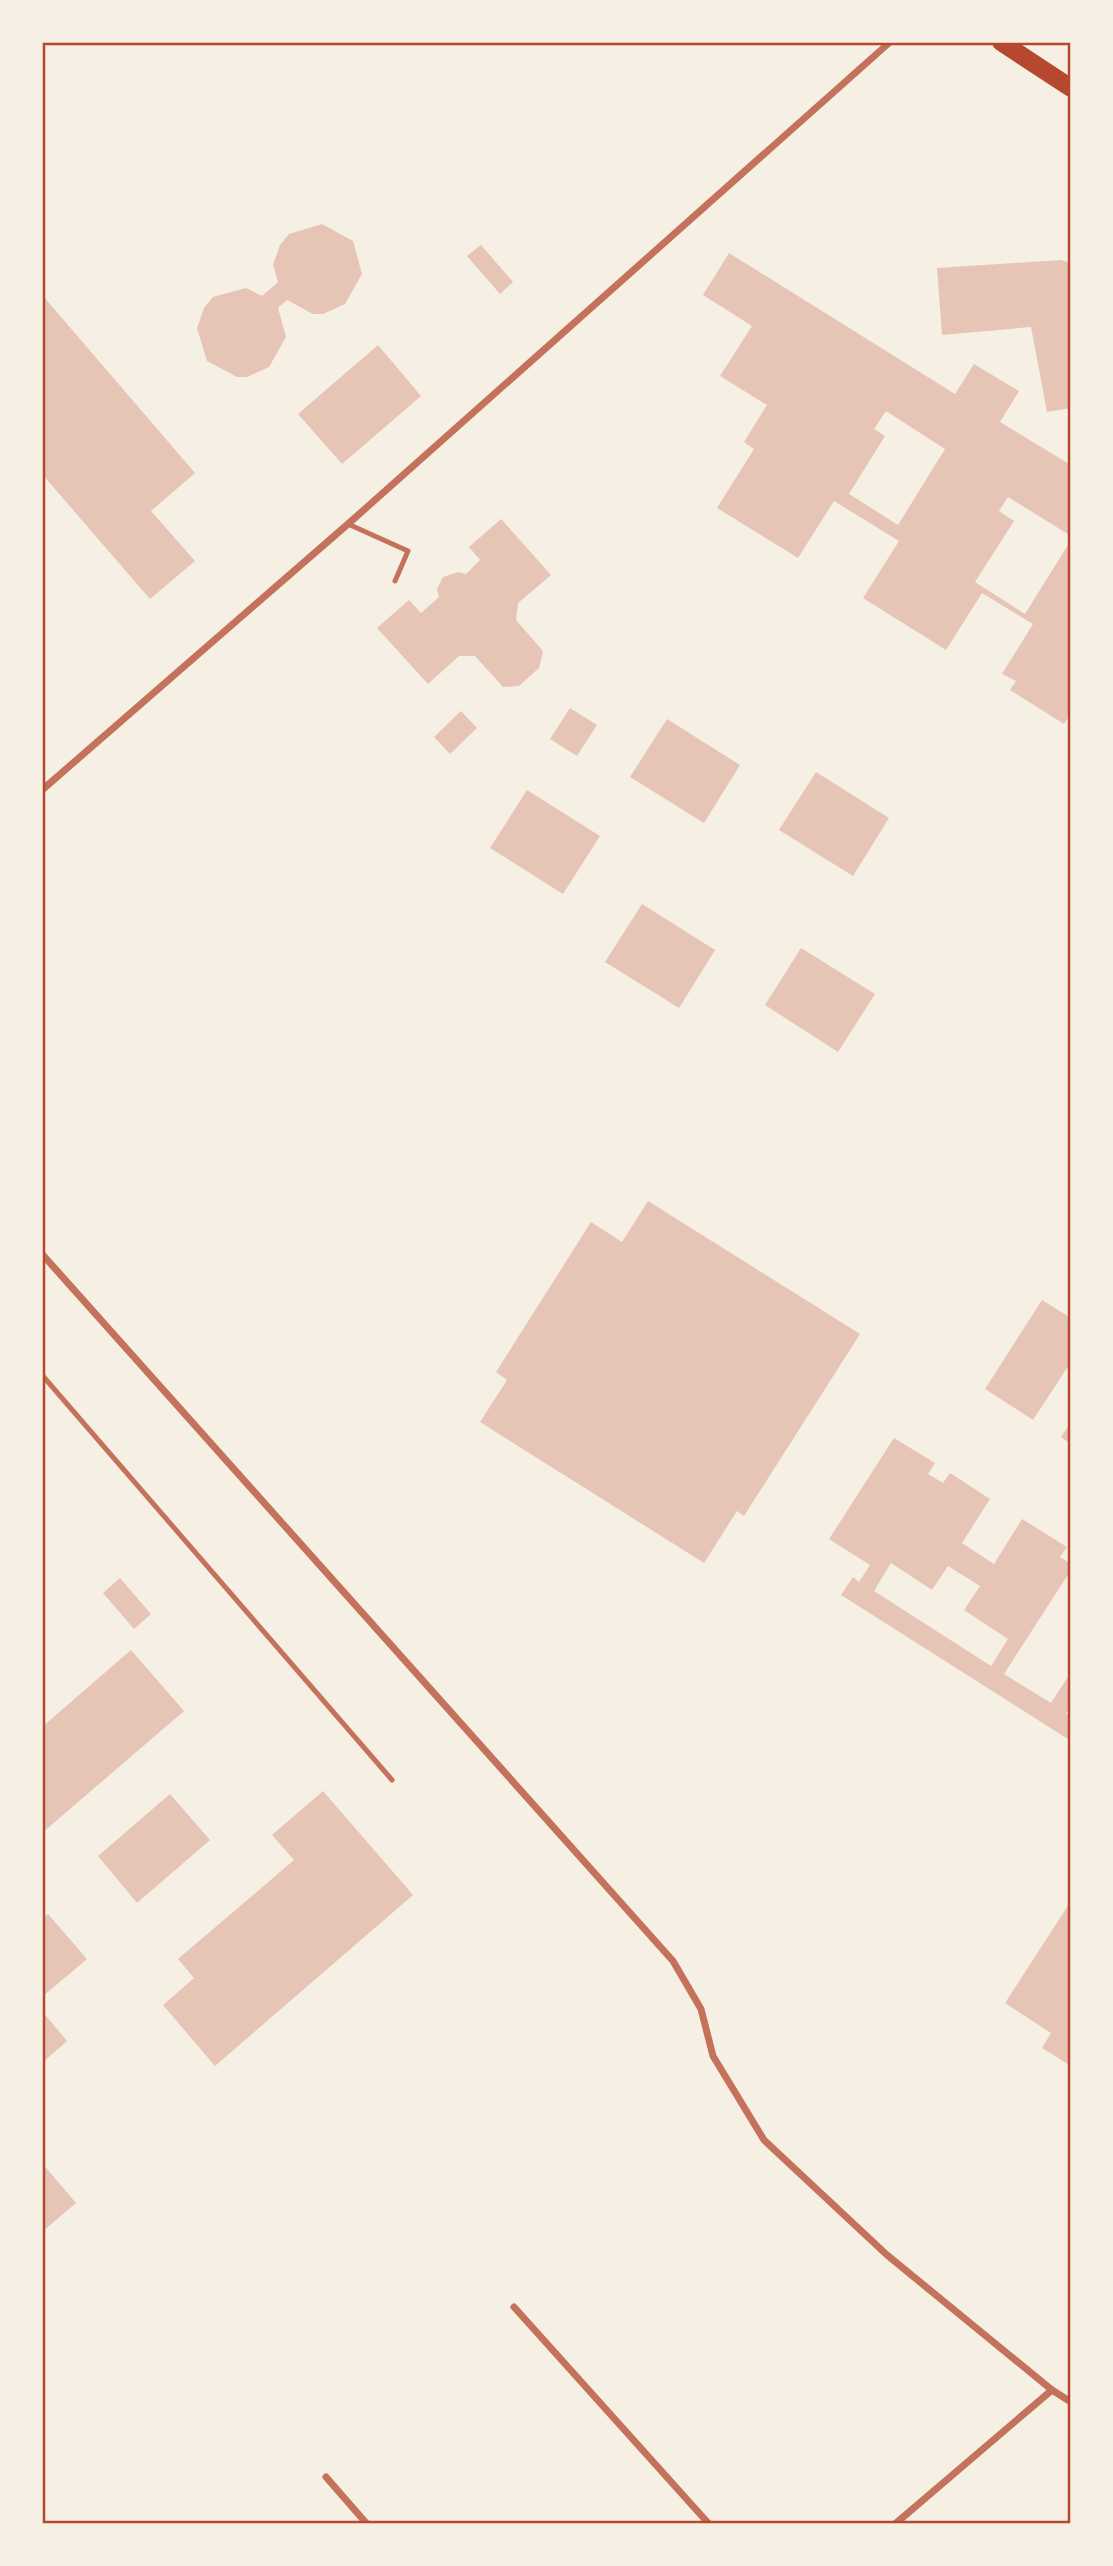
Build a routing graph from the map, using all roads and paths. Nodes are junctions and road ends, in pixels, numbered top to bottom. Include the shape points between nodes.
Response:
1 (890, 42) edge
2 (1001, 42) edge
3 (1071, 88) edge
4 (348, 524) junction
5 (395, 581) dead end
6 (42, 790) edge
7 (42, 1254) edge
8 (42, 1375) edge
9 (392, 1780) dead end
10 (514, 2307) dead end
11 (1052, 2390) junction
12 (1071, 2402) edge
13 (326, 2477) dead end
14 (367, 2524) edge
15 (709, 2524) edge
16 (895, 2524) edge

1 - 4 street
2 - 3 main road
4 - 5 lane via 408,551
4 - 6 street
7 - 11 street via 673,1961 701,2009 713,2056 764,2140 887,2255
8 - 9 lane
10 - 15 street
11 - 12 street
11 - 16 street
13 - 14 street

